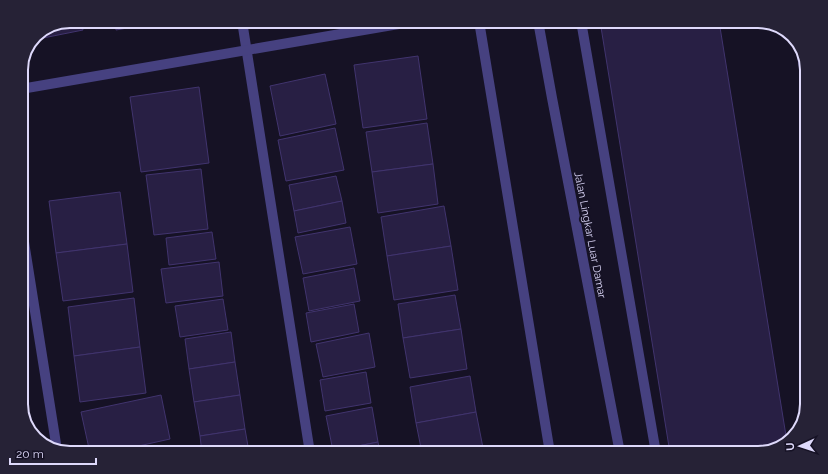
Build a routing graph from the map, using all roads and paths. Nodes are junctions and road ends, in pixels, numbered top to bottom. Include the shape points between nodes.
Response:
1 (243, 28) edge
2 (375, 28) edge
3 (480, 28) edge
4 (539, 28) edge
5 (582, 28) edge
6 (246, 50) junction
7 (28, 88) edge
8 (28, 267) edge
9 (56, 444) edge
10 (309, 446) edge
11 (549, 446) edge
12 (619, 446) edge
13 (655, 446) edge

1 - 6 street
2 - 6 street
3 - 11 street
4 - 12 street, Jalan Lingkar Luar Damar
5 - 13 street
6 - 7 street
6 - 10 street
8 - 9 street

